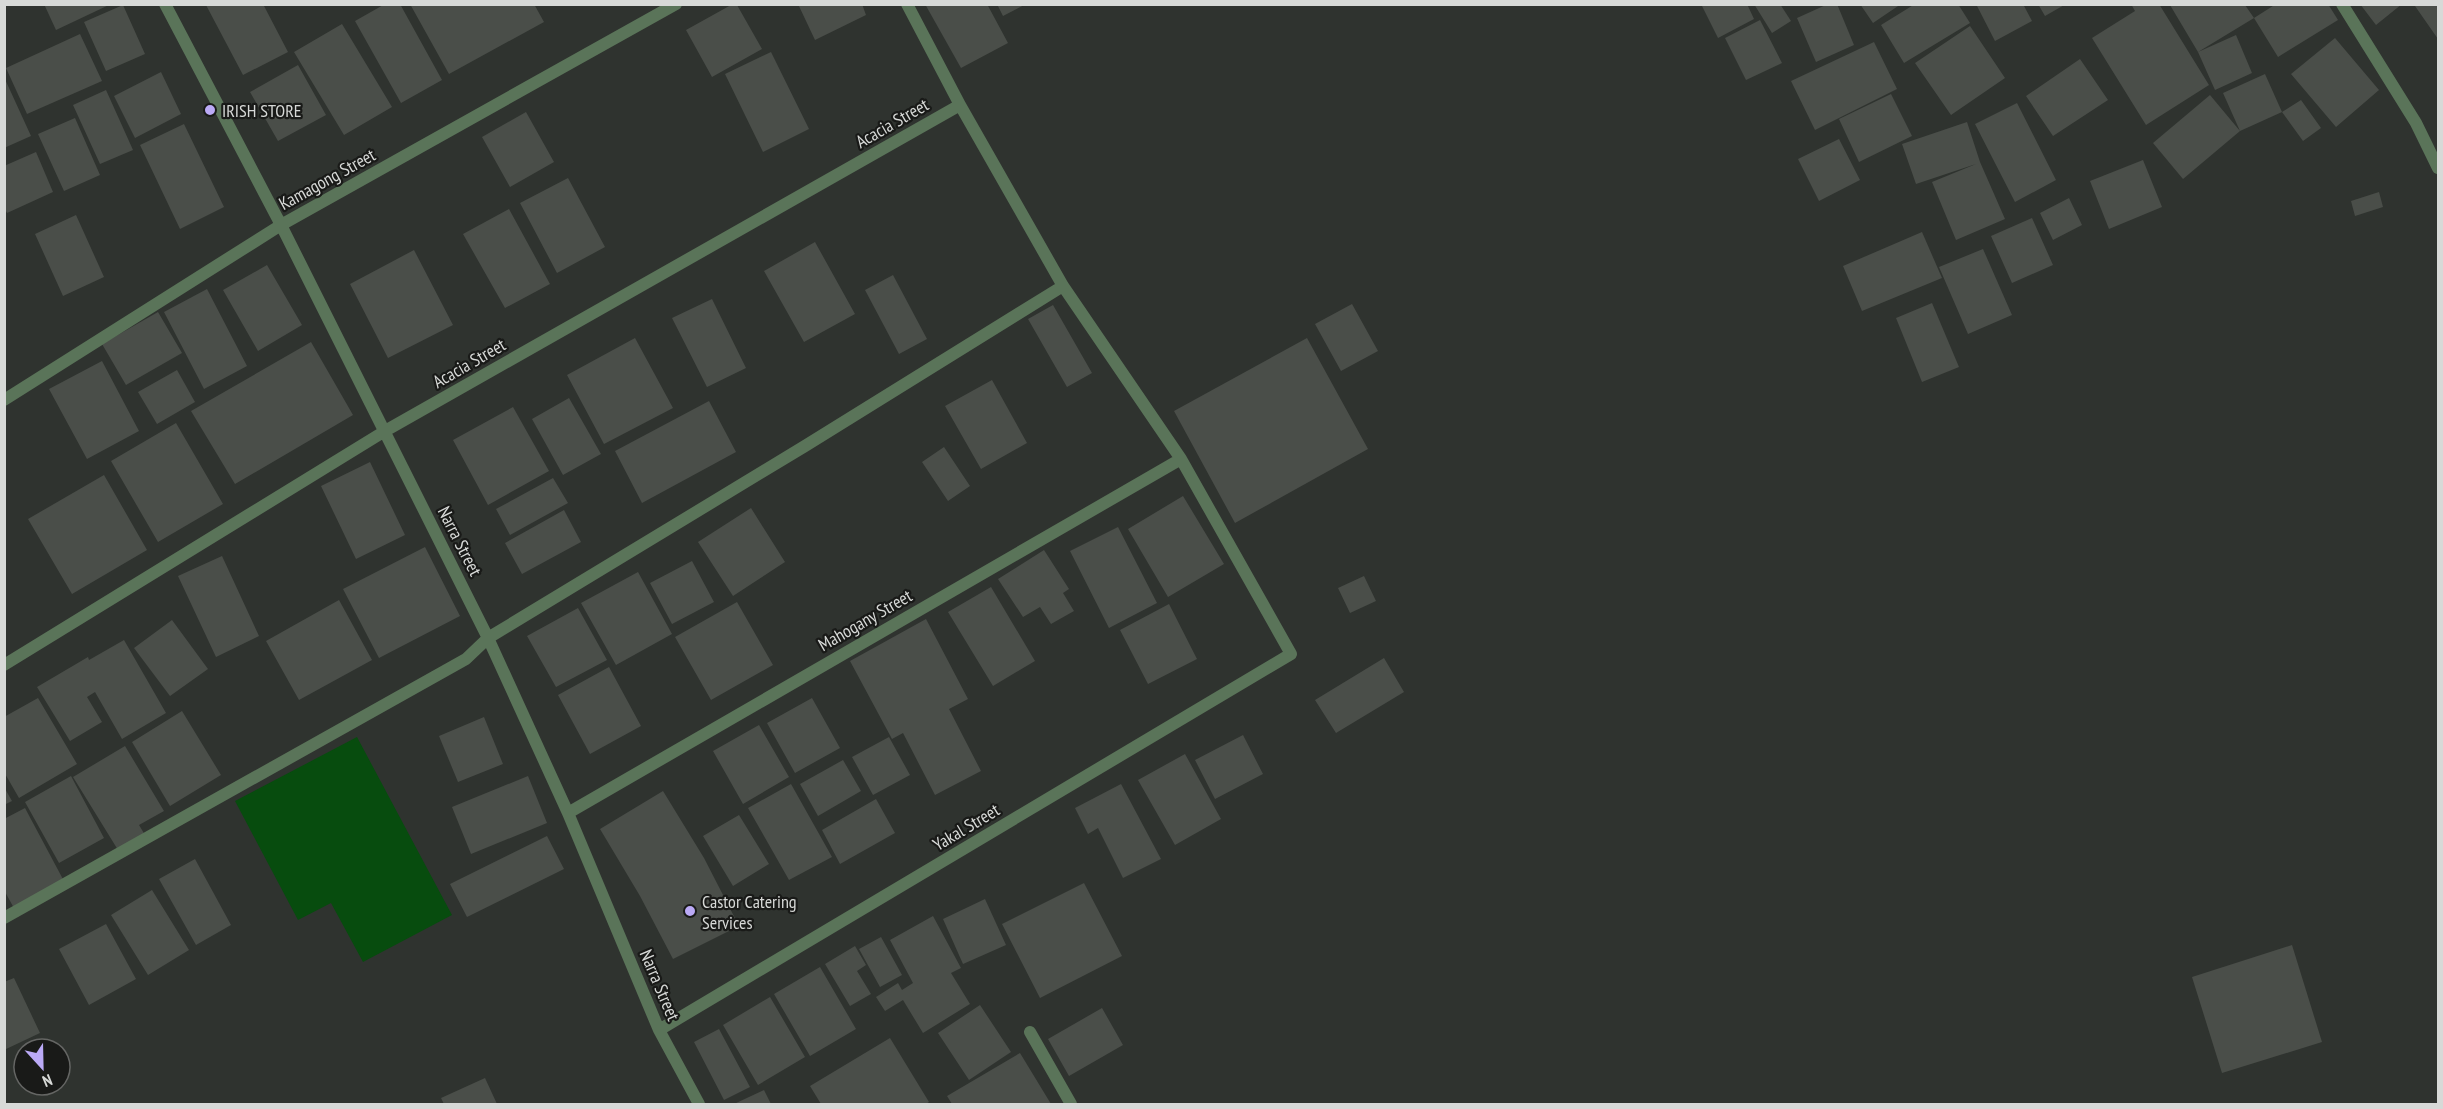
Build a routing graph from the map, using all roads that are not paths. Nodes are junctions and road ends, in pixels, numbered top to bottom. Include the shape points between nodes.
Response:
1 (165, 4) edge
2 (676, 4) edge
3 (907, 4) edge
4 (2342, 4) edge
5 (960, 105) junction
6 (2439, 168) edge
7 (281, 225) junction
8 (1063, 286) junction
9 (4, 400) edge
10 (385, 431) junction
11 (1181, 459) junction
12 (488, 638) junction
13 (4, 665) edge
14 (568, 813) junction
15 (4, 918) edge
16 (659, 1030) junction
17 (1030, 1032) dead end
18 (699, 1104) edge
19 (1071, 1104) edge

1 - 7 street, Narra Street
2 - 7 street, Kamagong Street
3 - 5 street
4 - 6 street via 2416,123
5 - 8 street
5 - 10 street, Acacia Street
7 - 9 street, Kamagong Street
7 - 10 street, Narra Street
8 - 11 street
8 - 12 street
10 - 12 street, Narra Street
10 - 13 street, Acacia Street
11 - 14 street, Mahogany Street
11 - 16 street, Yakal Street via 1291,654
12 - 14 street, Narra Street
12 - 15 street via 466,659
14 - 16 street, Narra Street
16 - 18 street, Narra Street
17 - 19 street

